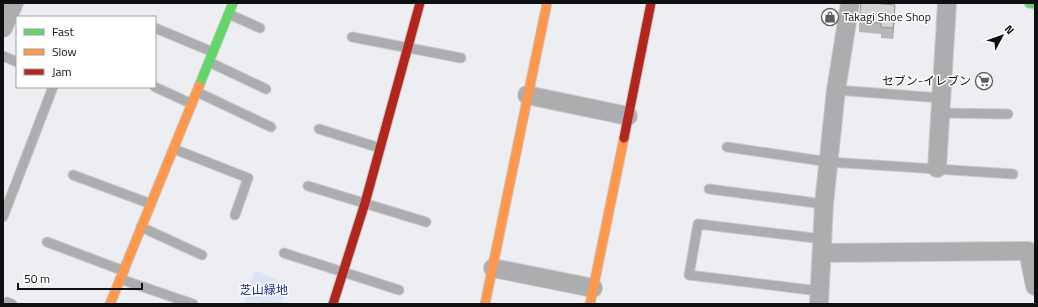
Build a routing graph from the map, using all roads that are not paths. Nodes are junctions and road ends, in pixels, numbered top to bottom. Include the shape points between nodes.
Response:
1 (14, 3) edge
2 (233, 3) edge
3 (420, 3) edge
4 (547, 3) edge
5 (651, 3) edge
6 (850, 3) edge
7 (947, 3) edge
8 (1029, 3) edge
9 (1035, 4) edge
10 (229, 14) junction
11 (3, 28) edge
12 (156, 28) edge
13 (260, 28) dead end
14 (352, 37) dead end
15 (408, 48) junction
16 (214, 52) junction
17 (3, 56) edge
18 (461, 58) dead end
19 (16, 62) edge
20 (209, 62) junction
21 (156, 87) edge
22 (53, 88) edge
23 (266, 89) dead end
24 (836, 90) junction
25 (197, 92) junction
26 (527, 95) junction
27 (192, 104) junction
28 (940, 105) junction
29 (1008, 114) dead end
30 (628, 116) junction
31 (271, 127) dead end
32 (319, 129) dead end
33 (727, 147) dead end
34 (380, 148) junction
35 (174, 149) junction
36 (829, 162) junction
37 (938, 168) junction
38 (1013, 174) dead end
39 (73, 175) dead end
40 (308, 186) dead end
41 (709, 189) dead end
42 (365, 203) junction
43 (151, 204) junction
44 (824, 204) junction
45 (236, 215) dead end
46 (3, 216) edge
47 (426, 222) dead end
48 (141, 227) junction
49 (47, 242) dead end
50 (822, 246) junction
51 (284, 253) dead end
52 (202, 254) dead end
53 (493, 268) junction
54 (342, 272) junction
55 (122, 275) junction
56 (1035, 286) edge
57 (399, 290) dead end
58 (591, 296) edge
59 (819, 298) edge
60 (110, 304) edge
61 (193, 304) edge
62 (333, 304) edge
63 (485, 304) edge

1 - 11 street
2 - 10 street
3 - 15 street
4 - 26 street
5 - 30 street
6 - 24 street
7 - 28 street
8 - 9 street
10 - 13 lane
10 - 16 street
12 - 16 lane
14 - 15 lane
15 - 18 lane
15 - 34 street
16 - 20 street
17 - 19 lane
20 - 23 lane
20 - 25 street
21 - 27 lane
22 - 46 lane
24 - 28 lane
24 - 36 street
25 - 27 street
25 - 31 lane
26 - 30 street
26 - 53 street
27 - 35 street
28 - 29 lane
28 - 37 street
30 - 58 street
32 - 34 lane
33 - 36 lane
34 - 42 street
35 - 43 street
35 - 45 lane via 248,178
36 - 37 lane
36 - 44 street
37 - 38 lane
39 - 43 lane
40 - 42 lane
41 - 44 lane
42 - 47 lane
42 - 54 street
43 - 48 street
44 - 50 street
48 - 52 lane
48 - 55 street
49 - 55 lane
50 - 56 street via 1028,251
50 - 59 street
50 - 59 lane via 698,224 689,276
51 - 54 lane
53 - 58 street
53 - 63 street
54 - 57 lane
54 - 62 street
55 - 60 street
55 - 61 lane

